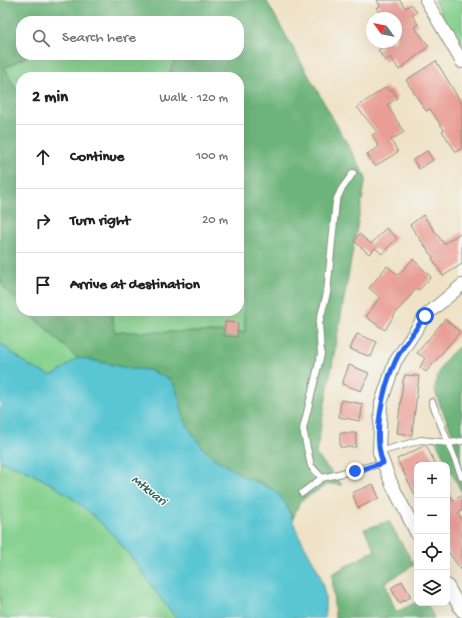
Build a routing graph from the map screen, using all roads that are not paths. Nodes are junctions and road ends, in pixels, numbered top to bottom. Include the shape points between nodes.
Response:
1 (426, 0) edge
2 (462, 62) edge
3 (353, 173) dead end
4 (462, 285) edge
5 (432, 402) dead end
6 (462, 441) edge
7 (449, 443) junction
8 (381, 458) junction
9 (462, 477) edge
10 (322, 478) junction
11 (302, 493) dead end
12 (414, 528) edge
13 (450, 590) edge
14 (462, 611) edge

1 - 2 street
3 - 10 lane via 340,190 336,201 327,293 319,323 321,354 304,429 311,466
4 - 8 street via 425,316 395,362 381,403
5 - 7 lane
6 - 7 lane
7 - 8 lane via 421,440
7 - 9 lane
8 - 10 lane
8 - 12 street
10 - 11 lane
13 - 14 street

